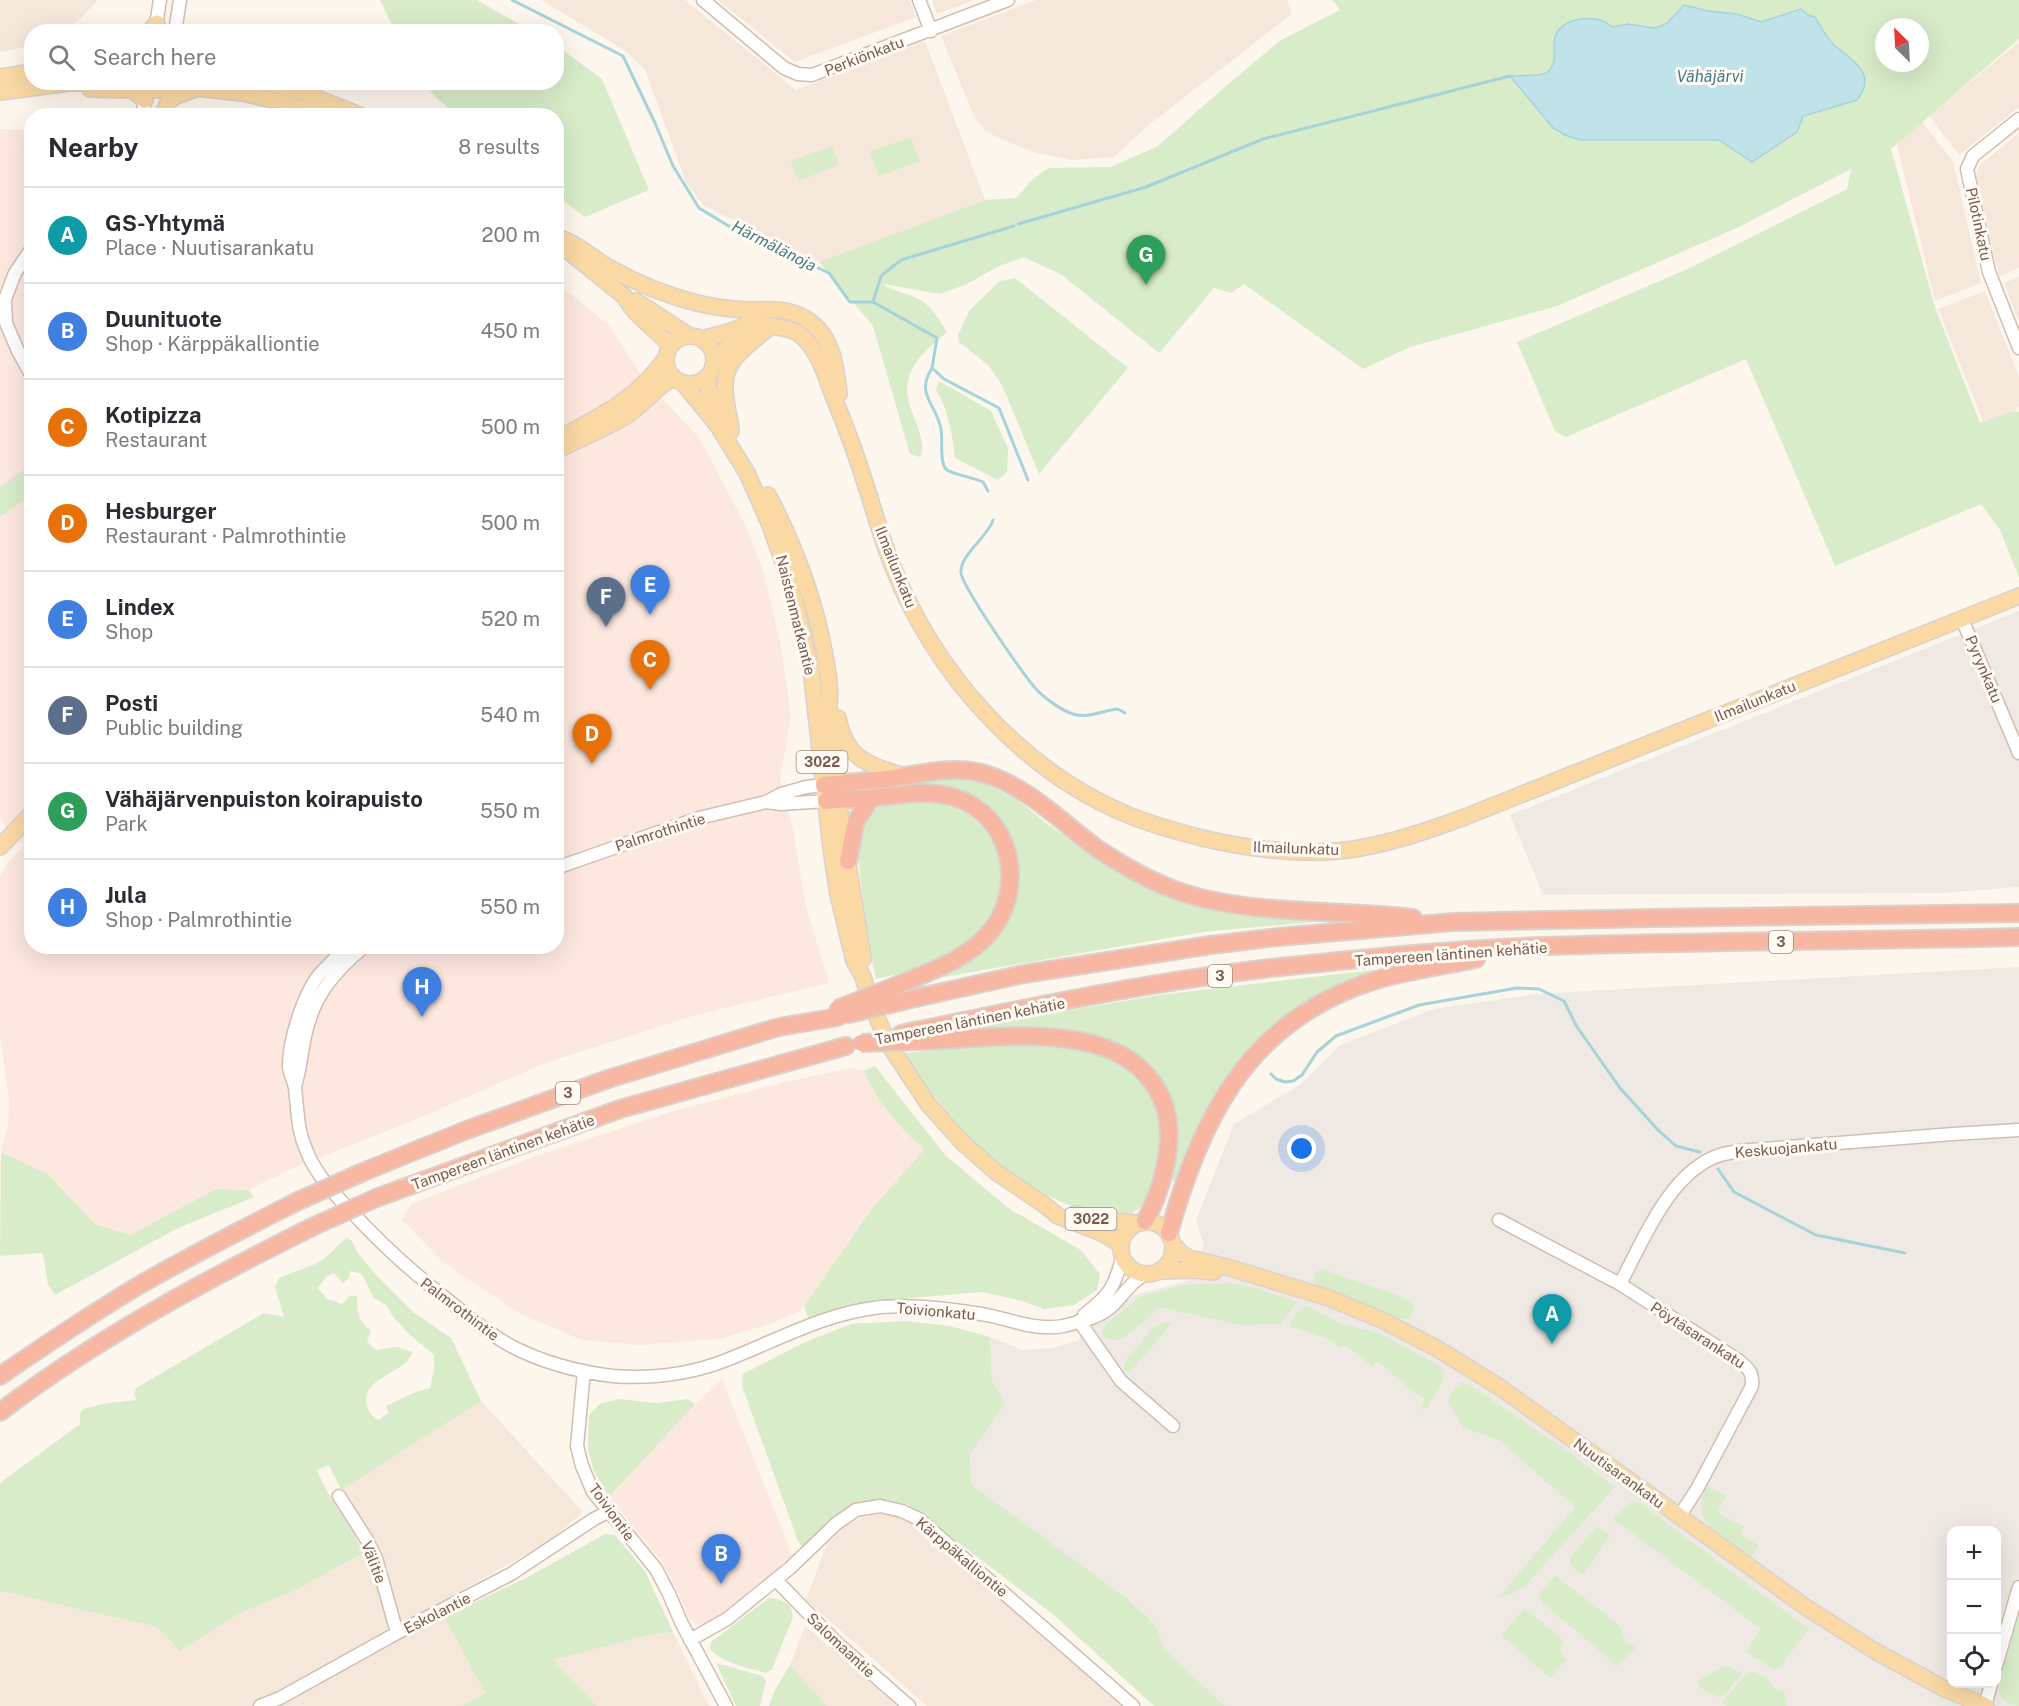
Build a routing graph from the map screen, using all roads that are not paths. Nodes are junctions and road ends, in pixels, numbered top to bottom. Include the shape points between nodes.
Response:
1 (160, 0) edge
2 (180, 0) edge
3 (703, 0) edge
4 (919, 0) edge
5 (1008, 0) edge
6 (155, 24) edge
7 (176, 24) edge
8 (931, 31) junction
9 (24, 73) edge
10 (0, 77) edge
11 (24, 89) edge
12 (168, 90) edge
13 (191, 90) edge
14 (223, 90) edge
15 (297, 90) edge
16 (0, 92) edge
17 (163, 108) edge
18 (165, 108) edge
19 (300, 108) edge
20 (342, 108) edge
21 (2019, 119) edge
22 (564, 240) edge
23 (564, 248) edge
24 (24, 260) edge
25 (625, 297) junction
26 (2, 298) edge
27 (770, 327) junction
28 (695, 337) junction
29 (2019, 348) edge
30 (667, 352) junction
31 (24, 362) edge
32 (710, 371) junction
33 (678, 380) junction
34 (840, 412) junction
35 (731, 432) junction
36 (564, 436) edge
37 (564, 447) edge
38 (2019, 596) edge
39 (1962, 619) junction
40 (830, 691) junction
41 (2019, 753) edge
42 (904, 776) junction
43 (831, 792) junction
44 (871, 798) junction
45 (24, 823) edge
46 (0, 847) edge
47 (848, 861) junction
48 (564, 865) edge
49 (2019, 914) edge
50 (1453, 922) junction
51 (2019, 938) edge
52 (1543, 946) junction
53 (339, 954) edge
54 (356, 954) edge
55 (863, 977) junction
56 (837, 1013) junction
57 (853, 1044) junction
58 (295, 1086) junction
59 (2019, 1130) edge
60 (1046, 1206) junction
61 (1499, 1220) dead end
62 (1141, 1222) junction
63 (1171, 1239) junction
64 (1121, 1251) junction
65 (1236, 1271) junction
66 (1153, 1273) junction
67 (1620, 1284) junction
68 (1079, 1321) junction
69 (795, 1330) joint
70 (585, 1371) junction
71 (0, 1376) edge
72 (0, 1412) edge
73 (1173, 1426) dead end
74 (339, 1496) dead end
75 (608, 1512) junction
76 (1679, 1517) junction
77 (776, 1580) junction
78 (2019, 1587) edge
79 (397, 1633) junction
80 (690, 1640) junction
81 (2001, 1649) edge
82 (1990, 1688) edge
83 (280, 1702) edge
84 (260, 1706) edge
85 (726, 1706) edge
86 (909, 1706) edge
87 (1133, 1706) edge
88 (1985, 1706) edge

1 - 6 street
2 - 7 street
3 - 8 street, Perkiönkatu via 784,68 798,74 812,75
4 - 8 street
5 - 8 street, Perkiönkatu
9 - 10 main road
11 - 16 main road
12 - 17 street
13 - 18 main road via 176,96
14 - 19 main road
15 - 20 main road
21 - 29 street, Pilotinkatu via 1973,156 1967,169 1989,272
22 - 34 main road via 625,277 662,293 713,306 791,312 806,319 822,333 833,356
23 - 25 main road, 3022
24 - 26 street
25 - 28 main road, 3022
25 - 30 main road, 3022 via 630,307 658,332
26 - 31 street via 6,323
27 - 28 main road, Ilmailunkatu via 744,326
27 - 32 main road via 738,338
27 - 34 main road, Ilmailunkatu via 793,330 808,343
27 - 35 main road via 741,350 727,372 725,391
28 - 30 main road via 675,340
28 - 32 main road, 3022 via 712,350
30 - 33 main road, 3022 via 669,372
30 - 36 main road via 650,378 628,398
32 - 33 main road via 691,384
32 - 35 main road, Naistenmatkantie / 3022 via 712,401
33 - 37 main road via 658,387 625,416
33 - 43 main road, Naistenmatkantie / 3022 via 707,412 738,457 778,547 811,669
34 - 39 main road, Ilmailunkatu via 907,600 947,666 986,712 1043,766 1090,796 1146,822 1225,843 1323,852 1407,838
35 - 40 main road, Naistenmatkantie / 3022 via 770,498 804,577 819,628
38 - 39 main road, Ilmailunkatu
39 - 41 street, Pyrynkatu
40 - 42 main road via 844,740 853,753 872,766
40 - 43 main road, Naistenmatkantie / 3022
42 - 43 highway
42 - 50 highway via 956,770 993,777 1024,793 1124,866 1202,898 1259,908
43 - 44 highway
43 - 47 main road, Naistenmatkantie / 3022
43 - 48 street, Palmrothintie via 699,818
43 - 55 main road, Naistenmatkantie / 3022 via 838,895 854,961
44 - 47 highway via 856,821
44 - 56 highway, bridge via 931,793 954,797 985,815 1009,858 1008,898 989,933 965,953
45 - 46 main road
47 - 55 main road, Naistenmatkantie / 3022
49 - 50 highway, Tampereen läntinen kehätie / 3
50 - 56 highway, Tampereen läntinen kehätie / 3, bridge via 1210,945 1024,974
51 - 52 highway, Tampereen läntinen kehätie / 3
52 - 57 highway, Tampereen läntinen kehätie / 3, bridge via 1276,968 1169,983
52 - 63 highway via 1373,981 1321,1003 1286,1025 1255,1054 1216,1112 1183,1184
53 - 58 street, Palmrothintie via 318,976 297,1024 289,1068
54 - 58 street, Palmrothintie via 318,996 307,1026
55 - 60 main road, Naistenmatkantie / 3022 via 888,1043 921,1096 989,1166
56 - 71 highway, Tampereen läntinen kehätie / 3, bridge via 587,1086 363,1172 210,1246 62,1333
57 - 62 highway, bridge via 1045,1037 1095,1044 1134,1062 1153,1082 1169,1125 1165,1163 1151,1210
57 - 72 highway, Tampereen läntinen kehätie / 3, bridge via 620,1109 376,1198 219,1274 148,1314
58 - 70 street, Palmrothintie via 296,1117 311,1161 385,1248 491,1335 523,1352
59 - 67 street, Keskuojankatu via 1719,1155 1681,1181 1665,1201
60 - 62 main road, Naistenmatkantie / 3022 via 1099,1220
60 - 64 main road, Naistenmatkantie / 3022 via 1058,1216 1102,1233
61 - 67 street, Pöytäsarankatu
62 - 63 main road via 1157,1223
62 - 64 main road via 1126,1231
63 - 65 main road, Nuutisarankatu via 1189,1258
63 - 66 main road via 1171,1259
64 - 66 main road via 1132,1270
64 - 68 street, Toivionkatu via 1110,1292
65 - 66 main road, Nuutisarankatu
65 - 76 main road, Nuutisarankatu via 1329,1298 1438,1349 1501,1388
66 - 68 street, Toivionkatu via 1128,1286 1106,1310
67 - 76 street, Pöytäsarankatu via 1738,1360 1752,1374 1752,1386
68 - 69 street, Toivionkatu via 1052,1327 952,1310 882,1307 832,1317
68 - 73 street via 1121,1381
69 - 70 street, Palmrothintie via 722,1362 663,1376
70 - 75 street, Toiviontie via 577,1446 593,1492
74 - 79 street, Välitie via 376,1558
75 - 79 street, Eskolantie via 511,1574
75 - 80 street, Toiviontie via 656,1569
76 - 88 main road, Nuutisarankatu via 1875,1651
77 - 80 street, Kärppäkalliontie via 728,1619
77 - 86 street, Salomaantie via 837,1643
77 - 87 street, Kärppäkalliontie via 856,1510 880,1506 902,1511 919,1519
78 - 81 street
79 - 83 street, Eskolantie
80 - 85 street, Toiviontie
82 - 88 street
83 - 84 street, Eskolantie

